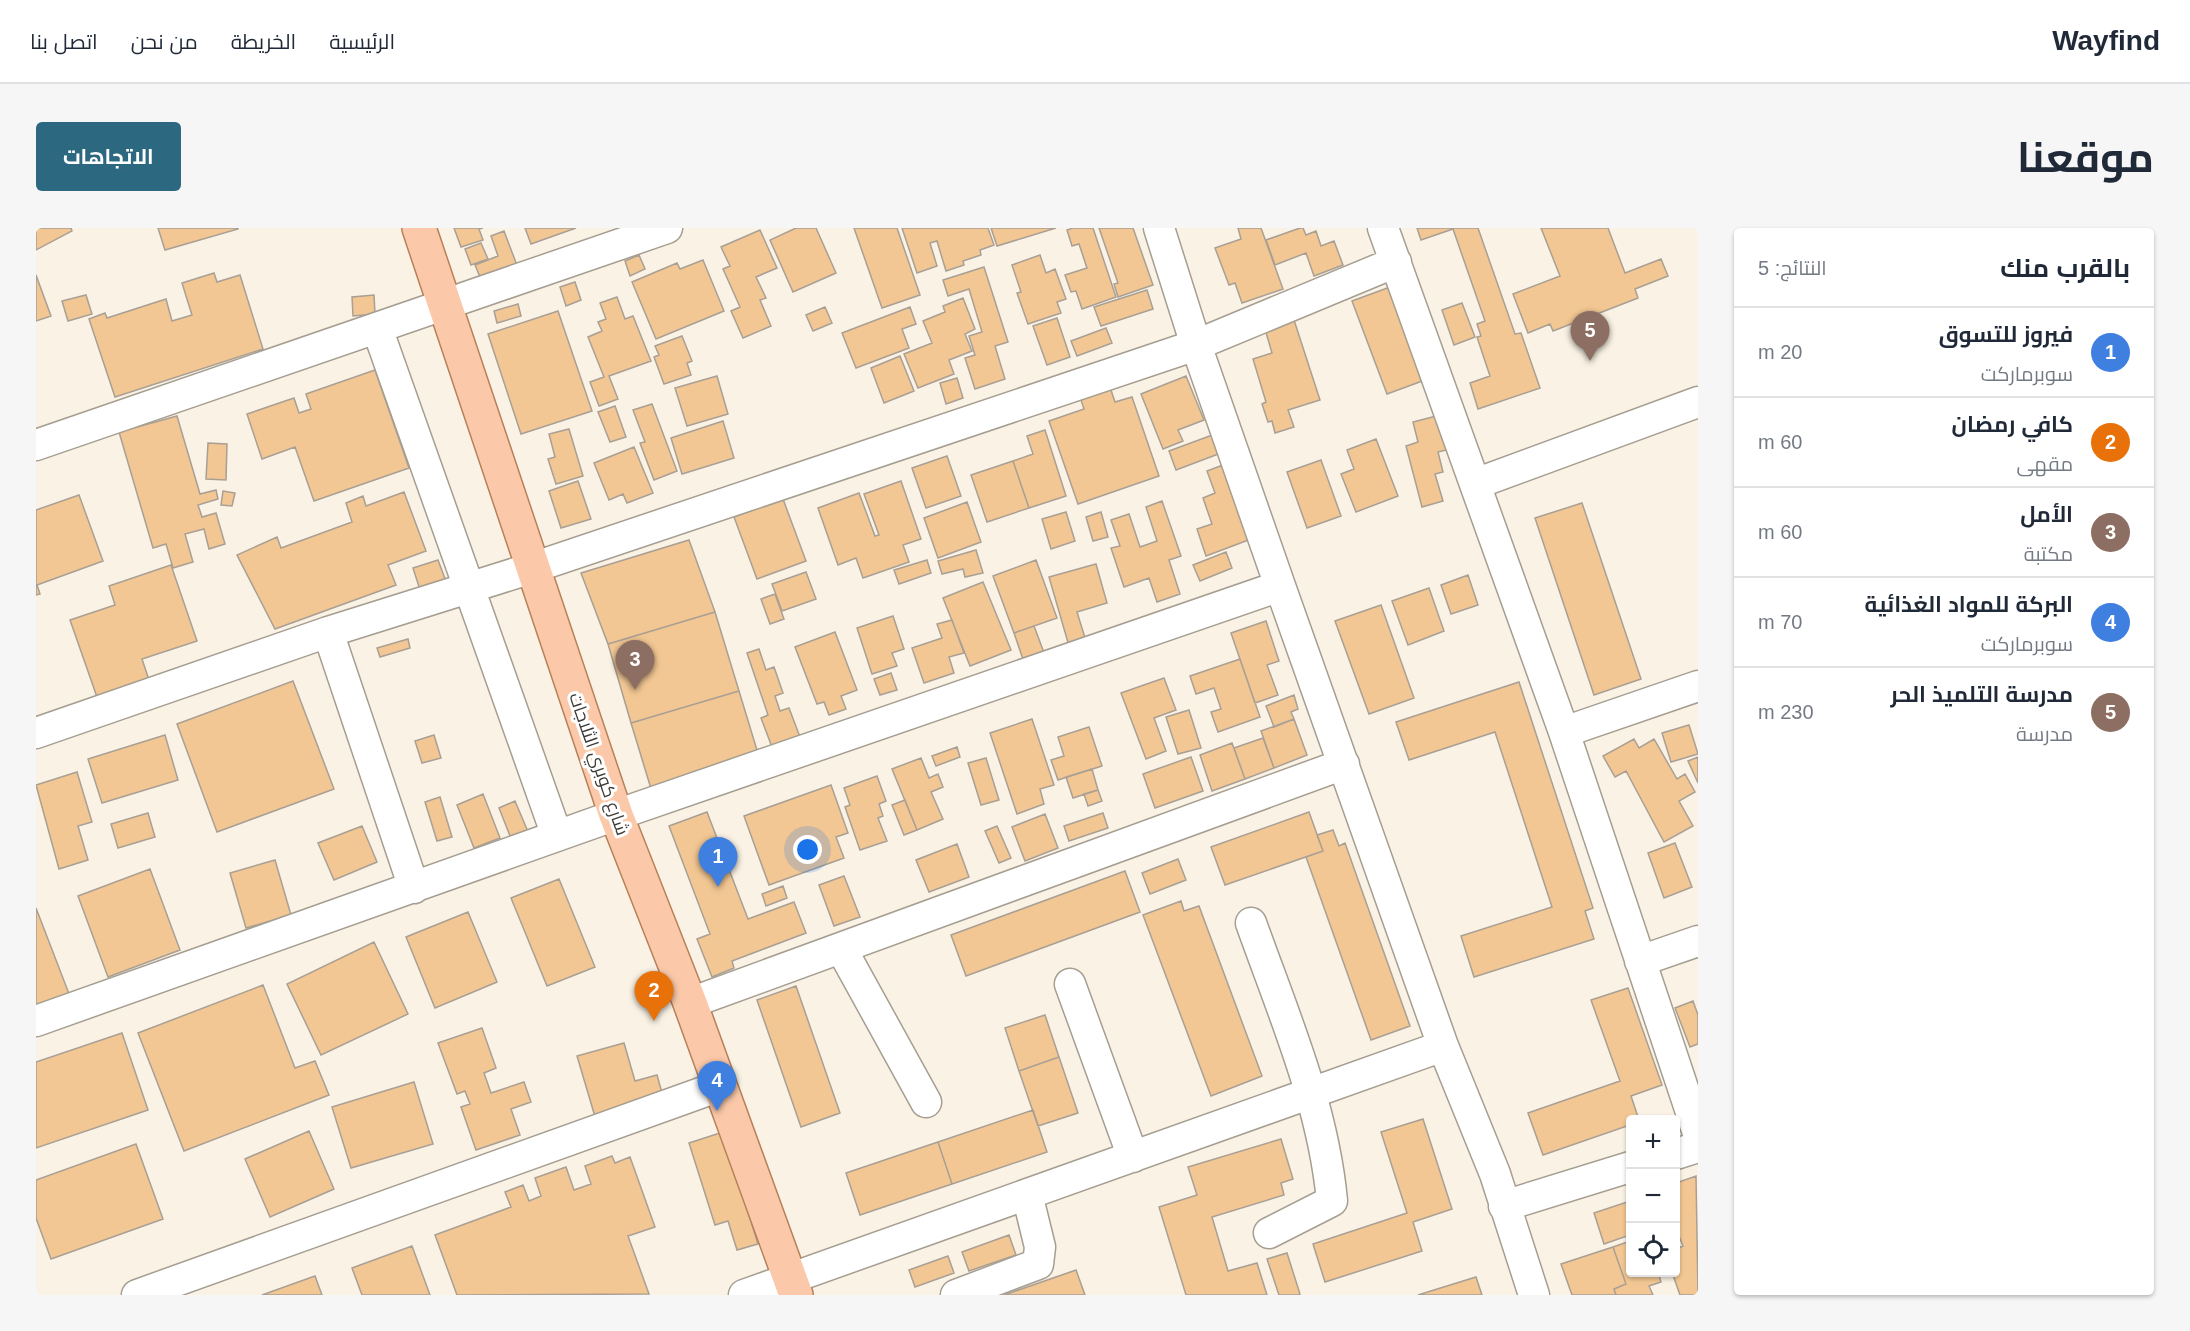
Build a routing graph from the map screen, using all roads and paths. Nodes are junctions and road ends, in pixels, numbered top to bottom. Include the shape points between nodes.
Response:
1 (419, 228) edge
2 (1159, 228) edge
3 (1383, 228) edge
4 (652, 230) edge
5 (1396, 262) junction
6 (445, 304) junction
7 (377, 328) junction
8 (1196, 345) junction
9 (1698, 402) edge
10 (36, 445) edge
11 (1475, 484) junction
12 (532, 568) junction
13 (1280, 586) junction
14 (469, 588) junction
15 (328, 632) junction
16 (1698, 686) edge
17 (1564, 732) junction
18 (36, 733) edge
19 (1344, 764) junction
20 (616, 815) junction
21 (557, 836) junction
22 (414, 888) junction
23 (1251, 922) dead end
24 (1698, 941) edge
25 (841, 948) junction
26 (1640, 961) junction
27 (1070, 984) dead end
28 (690, 1003) junction
29 (36, 1021) edge
30 (1443, 1046) junction
31 (720, 1086) junction
32 (1312, 1093) junction
33 (926, 1102) dead end
34 (1698, 1133) edge
35 (1698, 1147) edge
36 (1680, 1153) edge
37 (1133, 1157) junction
38 (1626, 1168) edge
39 (1027, 1194) junction
40 (1504, 1206) junction
41 (1269, 1233) dead end
42 (793, 1287) edge
43 (137, 1295) edge
44 (744, 1295) edge
45 (956, 1295) edge
46 (1534, 1295) edge

1 - 6 main road, شارع كوبري الثلاجات
2 - 8 street
3 - 5 street
4 - 6 street
5 - 8 street
5 - 11 street
6 - 7 street
6 - 12 main road, شارع كوبري الثلاجات
7 - 10 street
7 - 14 street
8 - 12 street
8 - 13 street
9 - 11 street
11 - 17 street
12 - 14 street
12 - 20 main road, شارع كوبري الثلاجات
13 - 19 street
13 - 20 street
14 - 15 street
14 - 21 street
15 - 18 street
15 - 22 street
16 - 17 street
17 - 26 street
19 - 25 street
19 - 30 street
20 - 21 street
20 - 28 main road, شارع كوبري الثلاجات
21 - 22 street
22 - 29 street
23 - 32 street
24 - 26 street
25 - 28 street
25 - 33 street
26 - 34 street
27 - 37 street
28 - 31 main road, شارع كوبري الثلاجات
30 - 32 street
30 - 40 street
31 - 42 main road, شارع كوبري الثلاجات
31 - 43 street
32 - 37 street
32 - 41 street via 1332,1201
35 - 36 street
37 - 39 street
38 - 40 street
39 - 42 street
39 - 45 street via 1040,1247 1038,1264
40 - 46 street
42 - 44 street

